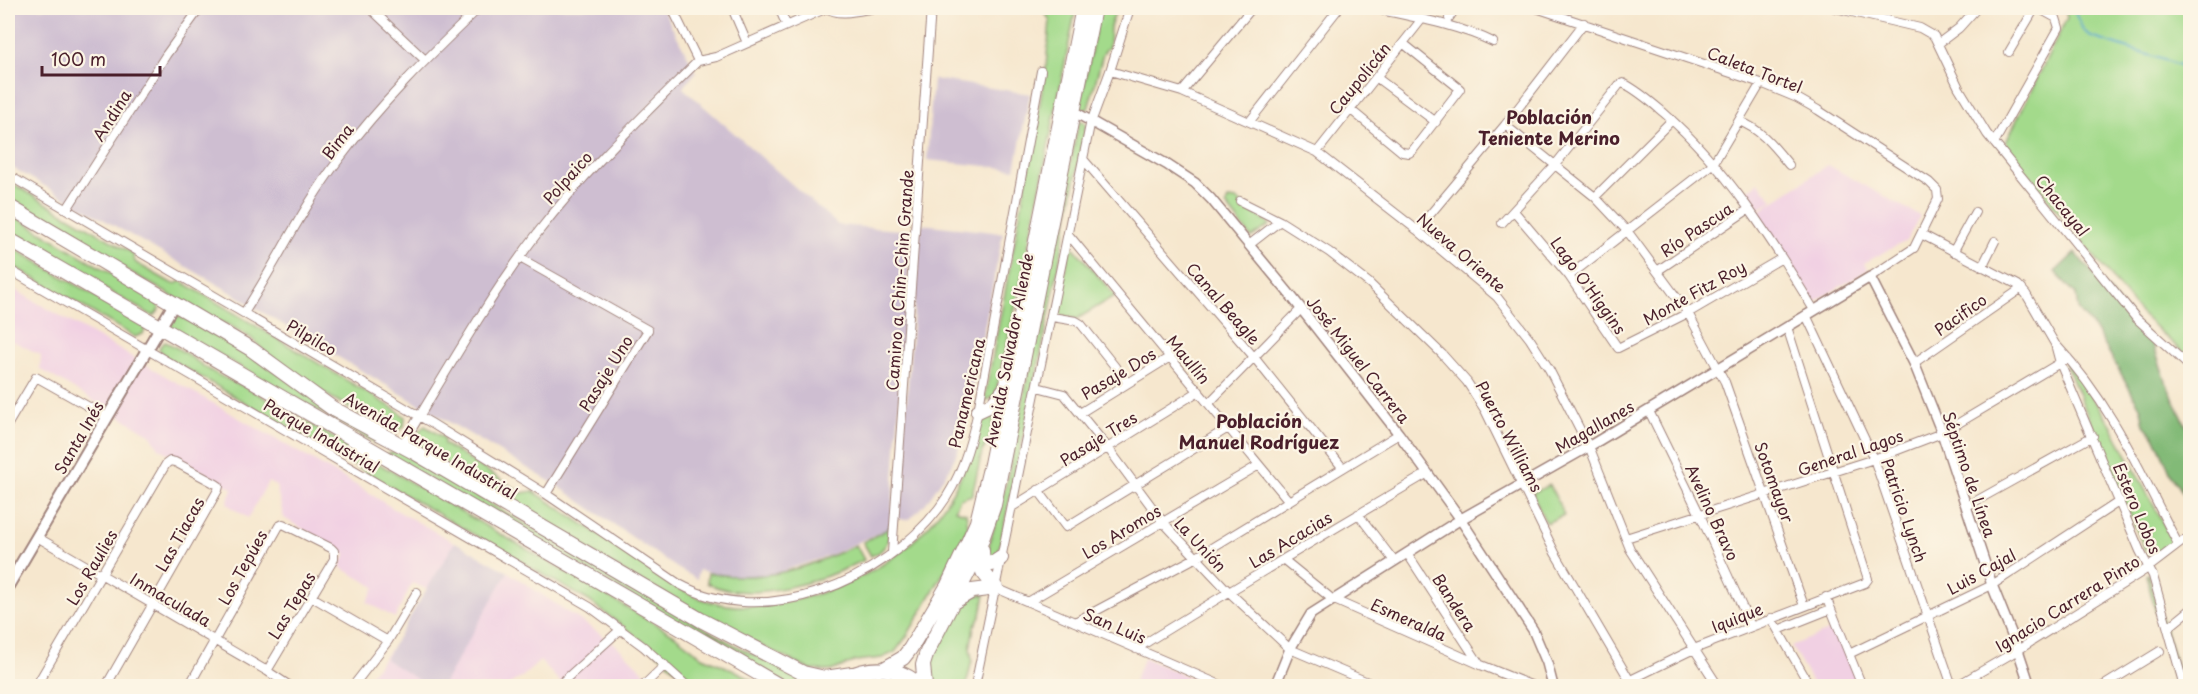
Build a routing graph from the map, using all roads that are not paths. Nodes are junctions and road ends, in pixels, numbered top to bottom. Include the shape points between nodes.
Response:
1 (200, 8) edge
2 (370, 8) edge
3 (479, 8) edge
4 (672, 8) edge
5 (732, 8) edge
6 (779, 8) edge
7 (827, 8) edge
8 (875, 8) edge
9 (931, 8) edge
10 (1083, 8) edge
11 (1094, 8) edge
12 (1130, 8) edge
13 (1134, 8) edge
14 (1252, 8) edge
15 (1339, 8) edge
16 (1372, 8) edge
17 (1456, 8) edge
18 (1536, 8) edge
19 (1835, 8) edge
20 (1977, 8) edge
21 (2037, 8) edge
22 (1449, 18) dead end
23 (1422, 19) junction
24 (1584, 23) junction
25 (786, 24) junction
26 (1493, 42) dead end
27 (747, 43) junction
28 (1939, 43) junction
29 (1404, 44) junction
30 (2009, 52) dead end
31 (425, 60) junction
32 (698, 61) junction
33 (1041, 71) dead end
34 (1110, 71) junction
35 (1377, 78) junction
36 (1761, 83) junction
37 (1182, 92) junction
38 (1351, 110) junction
39 (1073, 111) junction
40 (1672, 120) junction
41 (1092, 121) junction
42 (1250, 121) junction
43 (1436, 122) junction
44 (1739, 122) junction
45 (1505, 124) junction
46 (1994, 143) junction
47 (1317, 152) junction
48 (1083, 159) junction
49 (1713, 164) junction
50 (1554, 165) junction
51 (1789, 165) dead end
52 (8, 175) edge
53 (1595, 197) junction
54 (1938, 200) joint
55 (1240, 201) dead end
56 (8, 206) edge
57 (68, 209) junction
58 (1749, 209) junction
59 (1514, 211) junction
60 (1975, 212) dead end
61 (1280, 221) junction
62 (1502, 223) dead end
63 (1417, 230) junction
64 (1628, 232) junction
65 (1068, 234) junction
66 (1921, 234) junction
67 (8, 239) edge
68 (1995, 241) dead end
69 (1250, 245) junction
70 (1953, 252) junction
71 (520, 258) junction
72 (1782, 258) junction
73 (1982, 267) junction
74 (8, 269) edge
75 (1658, 271) junction
76 (1569, 276) junction
77 (1870, 277) junction
78 (2022, 288) junction
79 (174, 304) junction
80 (1301, 309) junction
81 (1810, 312) junction
82 (244, 313) junction
83 (1688, 313) junction
84 (1052, 317) junction
85 (160, 327) junction
86 (1787, 327) junction
87 (2055, 344) junction
88 (1618, 348) joint
89 (147, 350) junction
90 (1170, 357) junction
91 (1253, 357) junction
92 (2068, 358) junction
93 (1914, 363) junction
94 (2060, 363) junction
95 (2190, 367) edge
96 (1719, 368) junction
97 (1128, 383) junction
98 (1007, 386) junction
99 (1037, 387) junction
100 (1199, 391) junction
101 (1209, 403) junction
102 (978, 411) junction
103 (1648, 411) junction
104 (1080, 413) junction
105 (107, 417) junction
106 (419, 417) junction
107 (8, 424) edge
108 (1228, 428) junction
109 (1942, 433) junction
110 (1399, 434) junction
111 (2092, 436) junction
112 (357, 443) junction
113 (402, 445) junction
114 (1588, 447) junction
115 (1108, 448) junction
116 (1874, 459) junction
117 (1259, 465) junction
118 (1342, 467) junction
119 (1428, 472) junction
120 (1835, 472) junction
121 (1135, 483) junction
122 (219, 486) joint
123 (1521, 486) junction
124 (1038, 490) junction
125 (546, 494) junction
126 (1766, 494) junction
127 (1289, 501) junction
128 (2120, 501) junction
129 (1967, 506) junction
130 (1011, 507) junction
131 (1358, 514) junction
132 (1700, 515) junction
133 (1461, 519) junction
134 (1162, 522) junction
135 (283, 524) joint
136 (598, 529) joint
137 (986, 533) junction
138 (37, 537) junction
139 (1626, 538) junction
140 (2190, 541) edge
141 (2178, 544) junction
142 (1407, 553) junction
143 (892, 554) junction
144 (981, 555) junction
145 (1001, 558) junction
146 (1195, 558) junction
147 (1284, 560) junction
148 (1394, 561) junction
149 (2149, 567) junction
150 (102, 575) junction
151 (1992, 585) junction
152 (8, 586) edge
153 (996, 588) junction
154 (417, 591) dead end
155 (1228, 591) junction
156 (312, 597) junction
157 (1826, 597) junction
158 (1332, 599) junction
159 (953, 602) junction
160 (1028, 602) junction
161 (154, 605) junction
162 (1804, 606) junction
163 (1831, 609) junction
164 (2190, 610) edge
165 (1926, 615) junction
166 (1771, 618) junction
167 (1075, 622) junction
168 (1750, 626) junction
169 (2168, 628) junction
170 (621, 629) junction
171 (1778, 630) junction
172 (216, 641) junction
173 (388, 641) junction
174 (1136, 649) junction
175 (1290, 649) junction
176 (1694, 649) junction
177 (2018, 650) junction
178 (2160, 651) dead end
179 (1849, 654) junction
180 (664, 665) junction
181 (1480, 665) junction
182 (884, 669) junction
183 (267, 671) junction
184 (852, 674) junction
185 (2190, 674) edge
186 (2183, 683) edge
187 (1631, 684) edge
188 (36, 687) edge
189 (106, 687) edge
190 (189, 687) edge
191 (290, 687) edge
192 (353, 687) edge
193 (558, 687) edge
194 (643, 687) edge
195 (687, 687) edge
196 (780, 687) edge
197 (834, 687) edge
198 (920, 687) edge
199 (925, 687) edge
200 (975, 687) edge
201 (1223, 687) edge
202 (1275, 687) edge
203 (1377, 687) edge
204 (1533, 687) edge
205 (1553, 687) edge
206 (1618, 687) edge
207 (1718, 687) edge
208 (1810, 687) edge
209 (1862, 687) edge
210 (1954, 687) edge
211 (2030, 687) edge
212 (2103, 687) edge

1 - 57 street, Andina
2 - 31 street
3 - 31 street, Bima
4 - 32 street
5 - 27 street
6 - 25 street
7 - 8 street via 833,12
7 - 25 street, Polpaico
9 - 143 street, Camino a Chin-Chin Grande
10 - 98 highway, Avenida Salvador Allende
11 - 39 highway, Avenida Salvador Allende
12 - 13 street
12 - 34 street
14 - 37 street
15 - 42 street
16 - 23 street
17 - 22 street
18 - 24 street, Caleta Tortel
19 - 28 street via 1920,28
20 - 28 street
21 - 30 street
21 - 46 street via 2056,18 2059,28
23 - 26 street
23 - 29 street, Caupolicán
24 - 36 street, Caleta Tortel
24 - 45 street
25 - 27 street, Polpaico
27 - 32 street, Polpaico
28 - 46 street, Chacayal via 1959,88
29 - 35 street, Caupolicán
29 - 43 street via 1460,89
31 - 82 street, Bima via 339,159
32 - 71 street, Polpaico via 616,143 546,222
33 - 102 street, Panamericana
34 - 37 street, Nueva Oriente
34 - 41 street
35 - 38 street, Caupolicán
35 - 43 street
36 - 44 street
36 - 54 street, Caleta Tortel via 1818,110 1929,182 1937,190
37 - 42 street, Nueva Oriente
38 - 43 street via 1402,152 1409,153
38 - 47 street, Caupolicán
39 - 41 street, José Miguel Carrera
39 - 137 highway, Avenida Salvador Allende
40 - 49 street, Patricio Lynch
40 - 50 street, Patricio Lynch via 1642,94 1625,84 1619,85
40 - 53 street
41 - 48 street
41 - 69 street, José Miguel Carrera via 1195,183
42 - 47 street, Nueva Oriente
44 - 49 street
44 - 51 street via 1770,141
45 - 50 street, Sotomayor
45 - 63 street
46 - 95 street, Chacayal via 2136,318
47 - 63 street, Nueva Oriente
48 - 65 street
48 - 91 street, Canal Beagle
49 - 58 street, Patricio Lynch
49 - 64 street
50 - 53 street, Sotomayor
50 - 59 street
52 - 57 street, Pilpilco
53 - 64 street, Sotomayor
54 - 66 street, Magallanes
55 - 61 street, Puerto Williams
56 - 79 highway, Avenida Parque Industrial
57 - 82 street, Pilpilco
58 - 72 street, Patricio Lynch
58 - 75 street, Río Pascua
59 - 62 street
59 - 76 street, Lago O'Higgins
60 - 70 street
61 - 69 street
61 - 123 street, Puerto Williams via 1361,276 1448,361 1485,410
63 - 114 street, Nueva Oriente via 1497,297 1549,369
64 - 75 street, Sotomayor
64 - 76 street
65 - 84 street
65 - 90 street, Maullín
66 - 70 street
66 - 77 street, Magallanes via 1914,248
67 - 85 highway
68 - 73 street
69 - 80 street, José Miguel Carrera
70 - 73 street
71 - 106 street, Polpaico
71 - 125 street, Pasaje Uno via 648,330
72 - 81 street, Patricio Lynch
72 - 83 street, Monte Fitz Roy
73 - 78 street
74 - 89 street, Parque Industrial
75 - 83 street, Sotomayor
76 - 88 street, Lago O'Higgins
77 - 81 street, Magallanes
77 - 93 street, Séptimo de Línea
78 - 87 street, Estero Lobos
78 - 93 street, Pacifico
79 - 85 main road, Santa Inés
79 - 113 highway, Avenida Parque Industrial via 258,354 332,408
80 - 91 street
80 - 110 street, José Miguel Carrera
81 - 86 street, Magallanes
81 - 116 street, Patricio Lynch
82 - 106 street, Pilpilco
83 - 88 street, Monte Fitz Roy
83 - 96 street, Sotomayor
84 - 97 street via 1081,324
84 - 99 street
85 - 89 main road, Santa Inés
85 - 112 highway
86 - 96 street, Magallanes
86 - 120 street
87 - 92 street, Estero Lobos
87 - 94 street, Estero Lobos
89 - 105 main road, Santa Inés
89 - 170 street, Parque Industrial via 544,579
90 - 97 street, Pasaje Dos
90 - 100 street, Maullín
91 - 101 street
91 - 118 street, Canal Beagle
92 - 94 street, General Lagos
92 - 141 street, Estero Lobos via 2113,419
93 - 109 street, Séptimo de Línea
94 - 109 street, General Lagos
94 - 111 street, Estero Lobos
96 - 103 street, Magallanes
96 - 126 street, Sotomayor
97 - 104 street, Pasaje Dos
98 - 102 highway via 997,400
98 - 182 highway, Avenida Salvador Allende via 984,496 965,549 910,649
99 - 104 street, La Unión via 1064,394
99 - 130 street
100 - 101 street, Maullín
100 - 115 street, Pasaje Tres
101 - 108 street, Maullín
102 - 143 street, Panamericana via 968,451 948,494 925,525
103 - 114 street, Magallanes
103 - 132 street, Avelino Bravo
104 - 115 street, La Unión
105 - 107 street via 36,377
105 - 138 main road, Santa Inés
106 - 113 street, Polpaico
106 - 125 street, Pilpilco
108 - 117 street, Maullín
108 - 121 street
109 - 116 street, General Lagos
109 - 129 street, Séptimo de Línea
110 - 118 street
110 - 119 street, José Miguel Carrera
111 - 128 street, Estero Lobos
111 - 129 street
112 - 113 highway via 380,449
112 - 196 highway
113 - 184 highway, Avenida Parque Industrial via 653,593 795,670 825,678
114 - 123 street, Magallanes
114 - 139 street, Nueva Oriente
115 - 121 street, La Unión
115 - 124 street, Pasaje Tres
116 - 120 street, General Lagos
116 - 165 street, Patricio Lynch
117 - 127 street, Maullín
117 - 134 street, Los Aromos
118 - 127 street
119 - 131 street, Las Acacias
119 - 133 street, José Miguel Carrera
120 - 126 street, General Lagos
120 - 157 street, Iquique via 1868,579
121 - 124 street via 1065,527
121 - 134 street, La Unión
122 - 150 street, Los Raulies via 170,461
122 - 161 street, Las Tiacas
123 - 133 street, Magallanes
123 - 187 street, Puerto Williams
124 - 130 street, Pasaje Tres
125 - 136 street, Pilpilco
126 - 132 street, General Lagos
126 - 162 street, Sotomayor
127 - 146 street
128 - 149 street, Estero Lobos
128 - 151 street, Luis Cajal
129 - 151 street, Séptimo de Línea
130 - 145 street
131 - 147 street, Las Acacias
131 - 148 street
132 - 139 street, General Lagos
132 - 168 street, Avelino Bravo
133 - 142 street, Magallanes
133 - 205 street, José Miguel Carrera via 1533,630
134 - 146 street, La Unión
134 - 160 street, Los Aromos
135 - 156 street, Las Tepas via 334,551 334,559
135 - 172 street, Los Tepúes
136 - 143 street, Panamericana via 685,587 736,603 775,602 821,589 854,577
137 - 144 highway
137 - 159 highway, Avenida Salvador Allende
138 - 150 street, Inmaculada
138 - 152 main road, Santa Inés
139 - 176 street, Nueva Oriente
140 - 141 street, Ignacio Carrera Pinto
141 - 149 street, Ignacio Carrera Pinto
142 - 148 street, Magallanes
142 - 181 street, Bandera
144 - 145 highway via 992,564
144 - 153 highway via 983,572
145 - 153 street
146 - 155 street, La Unión
146 - 167 street
147 - 155 street, Las Acacias
147 - 158 street, Esmeralda
148 - 158 street, Magallanes
149 - 169 street, Estero Lobos
149 - 177 street, Ignacio Carrera Pinto
150 - 161 street, Inmaculada
150 - 188 street, Los Raulies
151 - 165 street, Luis Cajal
151 - 177 street, Séptimo de Línea
153 - 159 highway via 972,591
153 - 160 street, San Luis
153 - 200 street
154 - 173 street
155 - 174 street, Las Acacias
155 - 175 street, La Unión
156 - 173 street
156 - 183 street, Las Tepas
157 - 162 street, Iquique
157 - 163 street
158 - 175 street, Magallanes via 1311,614
158 - 181 street, Esmeralda
159 - 199 highway, Avenida Salvador Allende via 927,652 923,665
160 - 167 street, San Luis
161 - 172 street, Inmaculada
161 - 189 street, Las Tiacas
162 - 166 street, Iquique
163 - 171 street, Iquique
163 - 179 street
164 - 169 street
165 - 179 street, Luis Cajal
165 - 210 street, Patricio Lynch
166 - 168 street, Iquique
166 - 171 street
167 - 174 street, San Luis
168 - 176 street, Iquique
169 - 186 street, Estero Lobos
170 - 180 street, Parque Industrial
170 - 193 street
171 - 208 street
172 - 183 street, Inmaculada
172 - 190 street, Los Tepúes
173 - 192 street
174 - 201 street, San Luis
175 - 202 street, Magallanes
175 - 203 street, La Unión
176 - 187 street, Iquique
176 - 207 street, Nueva Oriente
177 - 210 street, Ignacio Carrera Pinto
177 - 211 street, Séptimo de Línea
178 - 212 street
179 - 209 street
180 - 194 street
180 - 195 street, Parque Industrial
181 - 204 street, Esmeralda
182 - 184 highway, Avenida Parque Industrial
182 - 198 highway via 907,676
183 - 191 street, Inmaculada
184 - 197 highway
185 - 186 street
187 - 206 street, Iquique

